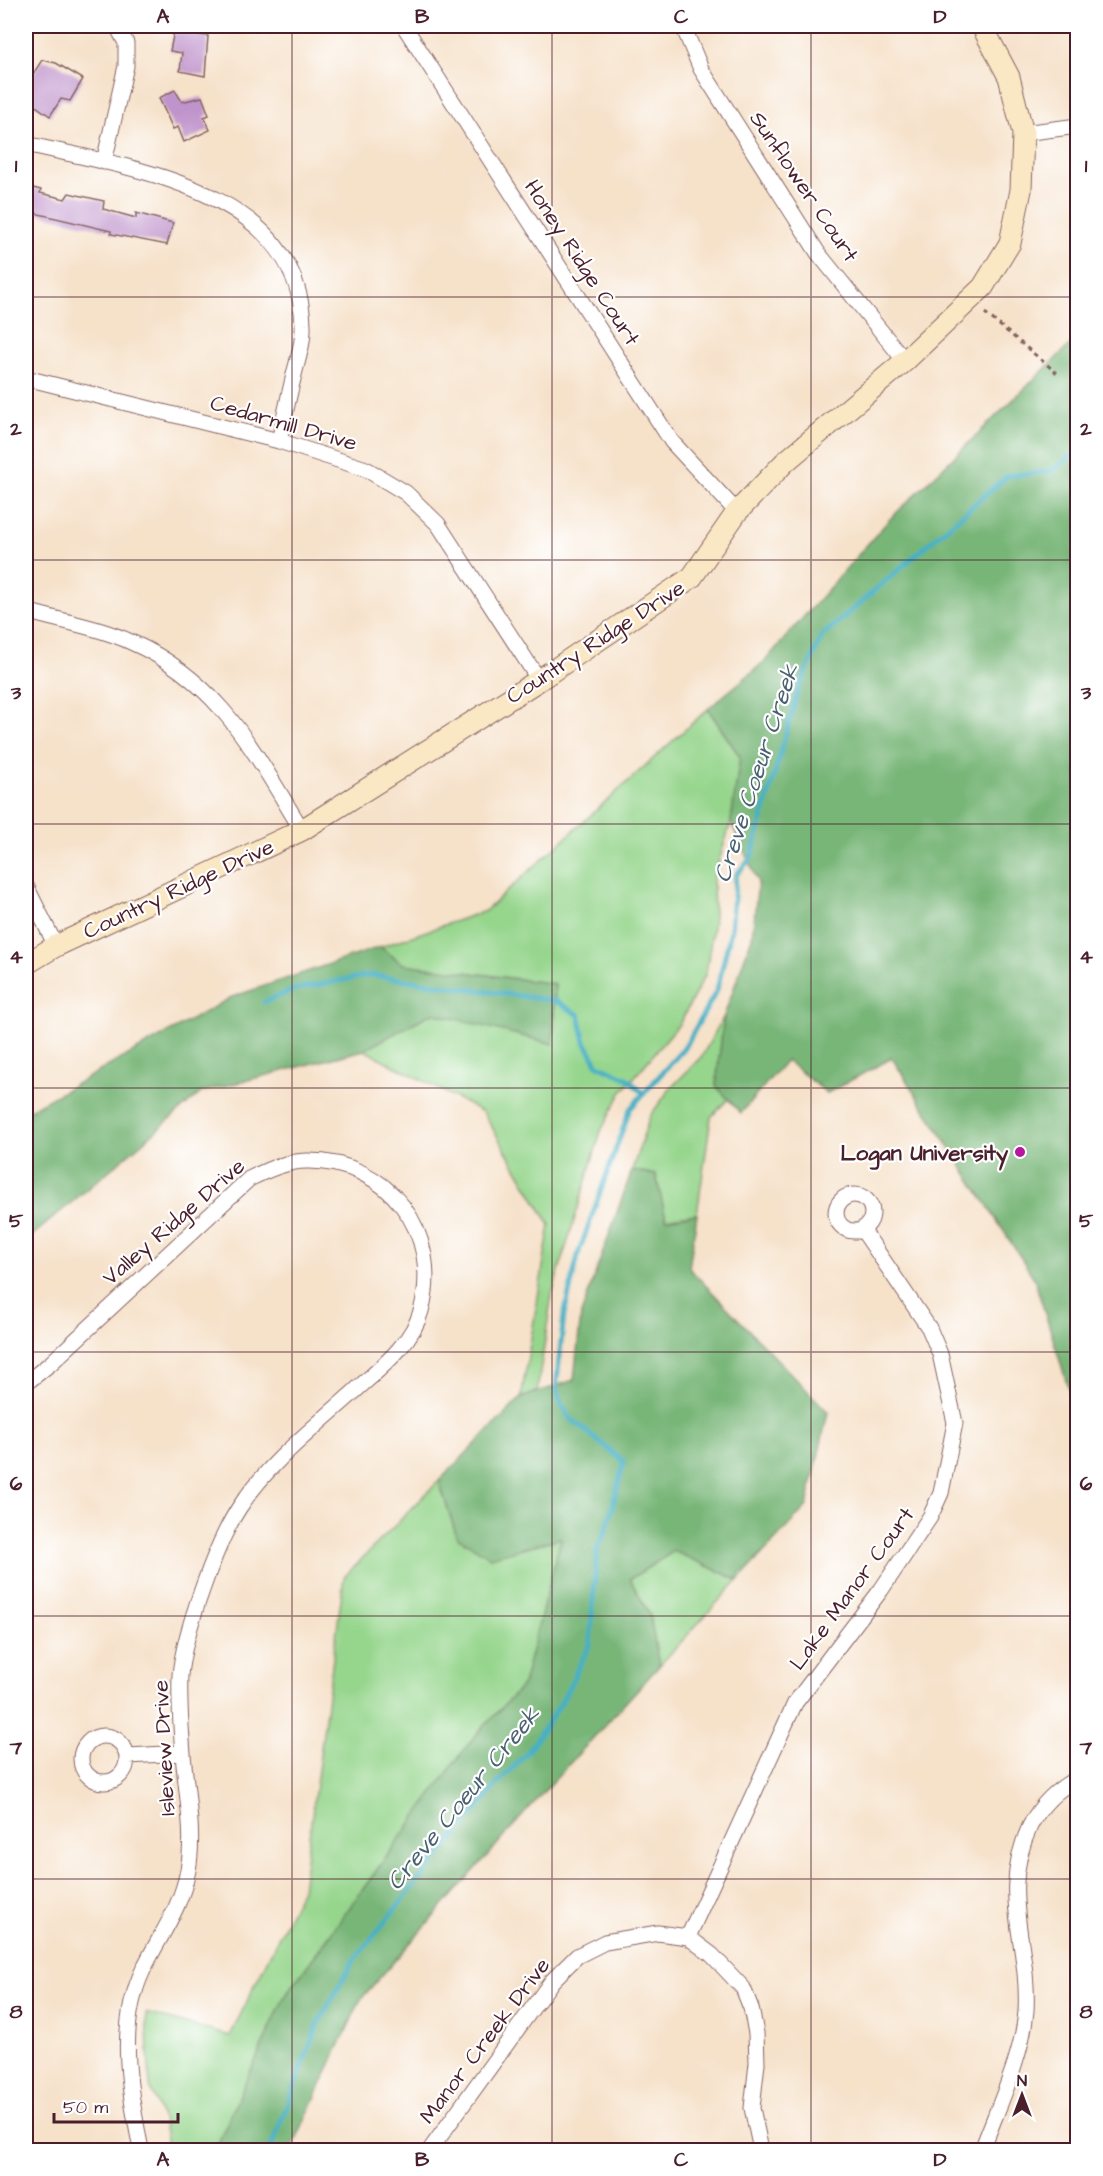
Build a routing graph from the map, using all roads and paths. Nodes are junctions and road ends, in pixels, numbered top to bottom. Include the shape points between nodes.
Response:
1 (117, 26) edge
2 (404, 26) edge
3 (683, 26) edge
4 (981, 26) edge
5 (1077, 126) edge
6 (1023, 133) junction
7 (26, 144) edge
8 (104, 162) junction
9 (985, 314) dead end
10 (905, 361) junction
11 (1058, 373) dead end
12 (26, 378) edge
13 (279, 441) junction
14 (737, 512) junction
15 (26, 611) edge
16 (538, 680) junction
17 (302, 830) junction
18 (26, 886) edge
19 (56, 946) junction
20 (26, 964) edge
21 (402, 1203) joint
22 (862, 1229) dead end
23 (26, 1383) edge
24 (183, 1753) junction
25 (128, 1756) dead end
26 (1077, 1778) edge
27 (688, 1937) junction
28 (141, 2151) edge
29 (430, 2151) edge
30 (761, 2151) edge
31 (982, 2151) edge

1 - 8 street via 126,43 126,66
2 - 14 street, Honey Ridge Court via 672,442
3 - 10 street, Sunflower Court via 701,69 818,253
4 - 6 street, Country Ridge Drive via 1009,77
5 - 6 street
6 - 10 street, Country Ridge Drive via 1021,190 1010,243 983,287
7 - 8 street
8 - 13 street via 214,196 259,229 289,268 298,289 304,326
9 - 11 path
10 - 14 street, Country Ridge Drive via 785,462
12 - 13 street, Cedarmill Drive
13 - 16 street, Cedarmill Drive via 366,469 406,492 438,524
14 - 16 street, Country Ridge Drive via 692,577
15 - 17 street via 129,641 194,679 244,736
16 - 17 street, Country Ridge Drive
17 - 19 street, Country Ridge Drive
18 - 19 street
19 - 20 street, Country Ridge Drive
21 - 23 street, Valley Ridge Drive via 381,1182 335,1164 306,1161 273,1168 249,1179
21 - 24 street, Isleview Drive via 422,1244 425,1278 421,1312 404,1343 284,1455 239,1508 200,1596 189,1632 180,1674
22 - 27 street, Lake Manor Court via 929,1328 940,1354 955,1423 941,1493 930,1517 881,1590 795,1703
24 - 25 street
24 - 28 street, Isleview Drive via 189,1869 172,1920 133,1994 129,2019 126,2049
26 - 31 street via 1047,1800 1034,1819 1016,1866 1014,1887 1025,1986 1023,2036
27 - 29 street, Manor Creek Drive via 658,1933 633,1936 605,1942 577,1956 552,1981
27 - 30 street via 728,1970 743,1988 751,2008 757,2063 752,2108

